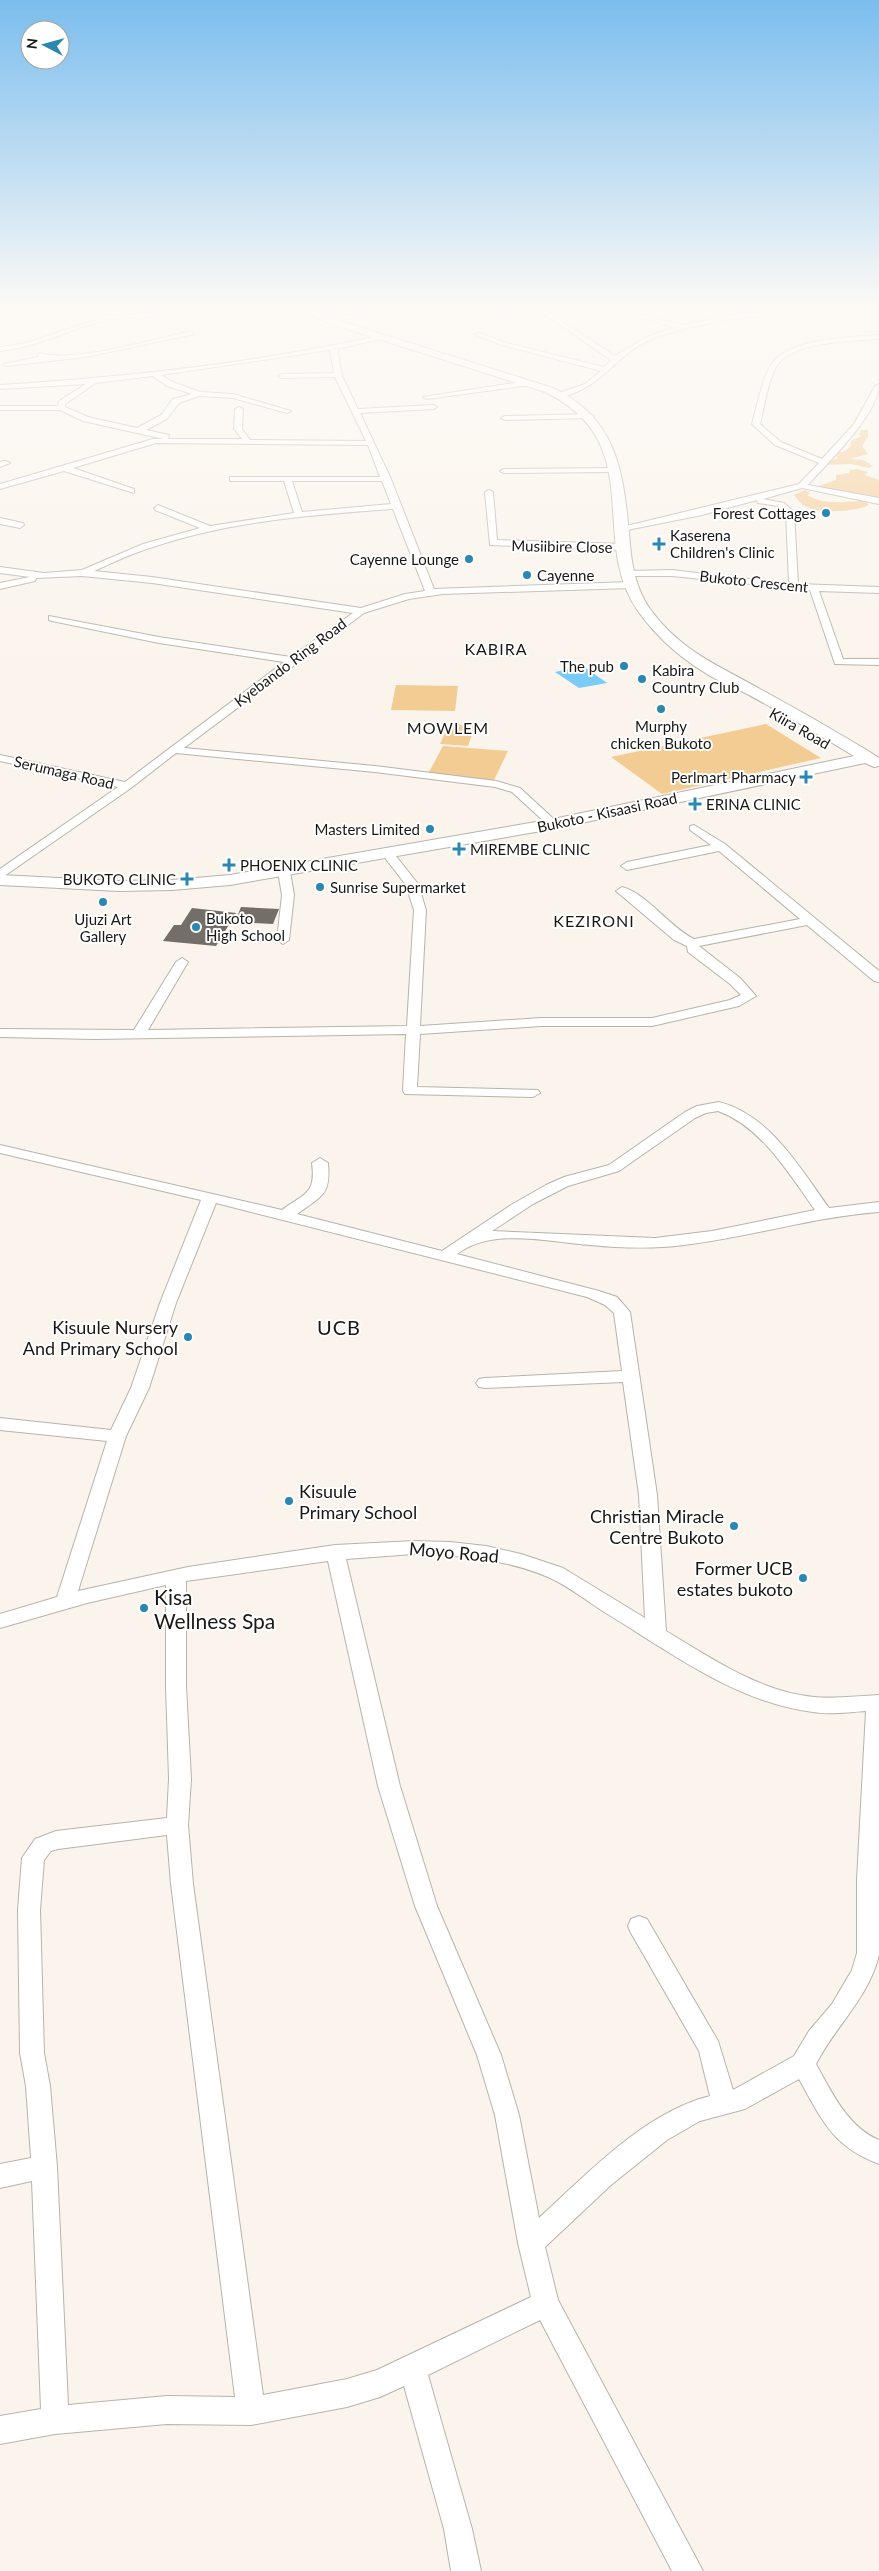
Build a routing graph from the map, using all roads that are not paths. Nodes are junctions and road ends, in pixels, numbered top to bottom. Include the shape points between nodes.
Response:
1 (144, 431) edge
2 (239, 431) edge
3 (364, 431) edge
4 (599, 431) edge
5 (762, 431) edge
6 (852, 431) edge
7 (176, 440) junction
8 (247, 442) junction
9 (371, 443) junction
10 (824, 462) junction
11 (62, 467) junction
12 (614, 470) junction
13 (504, 472) dead end
14 (234, 478) dead end
15 (287, 478) junction
16 (387, 479) junction
17 (802, 486) junction
18 (0, 488) edge
19 (131, 491) dead end
20 (489, 492) dead end
21 (753, 500) junction
22 (879, 501) edge
23 (396, 506) junction
24 (158, 508) dead end
25 (298, 513) junction
26 (0, 521) edge
27 (20, 524) dead end
28 (210, 528) junction
29 (622, 528) junction
30 (624, 548) junction
31 (0, 570) edge
32 (82, 573) junction
33 (44, 576) junction
34 (630, 580) junction
35 (0, 586) edge
36 (794, 587) junction
37 (813, 587) junction
38 (879, 590) edge
39 (431, 593) junction
40 (361, 611) junction
41 (52, 618) dead end
42 (292, 660) junction
43 (879, 662) edge
44 (174, 750) junction
45 (0, 758) edge
46 (867, 761) edge
47 (879, 776) edge
48 (127, 786) junction
49 (553, 824) junction
50 (694, 828) dead end
51 (721, 847) junction
52 (388, 854) junction
53 (627, 866) dead end
54 (284, 872) junction
55 (0, 875) edge
56 (0, 880) edge
57 (622, 892) dead end
58 (808, 921) junction
59 (283, 940) dead end
60 (693, 944) junction
61 (182, 962) dead end
62 (876, 974) edge
63 (415, 1030) junction
64 (0, 1033) edge
65 (139, 1034) junction
66 (533, 1093) dead end
67 (0, 1149) edge
68 (320, 1163) dead end
69 (210, 1198) junction
70 (879, 1207) edge
71 (824, 1213) junction
72 (285, 1215) junction
73 (466, 1241) junction
74 (445, 1256) junction
75 (630, 1376) junction
76 (485, 1383) dead end
77 (0, 1424) edge
78 (117, 1436) junction
79 (335, 1552) junction
80 (176, 1576) junction
81 (66, 1600) junction
82 (0, 1620) edge
83 (656, 1634) junction
84 (878, 1703) edge
85 (177, 1825) junction
86 (639, 1926) dead end
87 (802, 2064) junction
88 (724, 2104) junction
89 (879, 2152) edge
90 (44, 2167) junction
91 (0, 2176) edge
92 (531, 2243) junction
93 (546, 2304) junction
94 (412, 2368) junction
95 (250, 2411) junction
96 (55, 2420) junction
97 (0, 2430) edge
98 (466, 2571) edge
99 (688, 2571) edge

1 - 7 street
2 - 8 street
3 - 9 street
4 - 12 main road
5 - 10 street via 779,444
6 - 10 street
7 - 8 street
7 - 11 street via 142,444
8 - 9 street
9 - 16 street
10 - 17 street
11 - 18 street
11 - 19 street
12 - 13 street
12 - 29 main road
14 - 15 street
15 - 16 street
15 - 25 street
16 - 23 street
17 - 21 street
17 - 22 street
20 - 30 street, Musiibire Close via 493,543
21 - 29 street
21 - 36 street via 787,506 790,512
23 - 25 street
23 - 39 street
24 - 28 street
25 - 28 street
26 - 27 street
28 - 32 street via 148,545
29 - 30 main road
30 - 34 main road, Kiira Road
31 - 33 street
32 - 33 street
32 - 40 street via 196,585
33 - 35 street
34 - 36 street, Bukoto Crescent via 686,574
34 - 39 street, Kyebando Ring Road
34 - 46 main road, Kiira Road via 636,597 662,630 737,691
36 - 37 street, Bukoto Crescent
37 - 38 street, Bukoto Crescent
37 - 43 street via 839,662
39 - 40 street, Kyebando Ring Road
40 - 42 street, Kyebando Ring Road
41 - 42 street via 159,640
42 - 44 street, Kyebando Ring Road
44 - 48 street, Kyebando Ring Road
44 - 49 street via 496,784 516,790
45 - 48 street, Serumaga Road
46 - 47 main road, Kiira Road
46 - 49 main road, Bukoto - Kisaasi Road
48 - 55 street, Kyebando Ring Road
49 - 52 main road, Bukoto - Kisaasi Road
50 - 51 street
51 - 53 street
51 - 58 street
52 - 54 main road, Bukoto - Kisaasi Road
52 - 63 street via 407,876 418,900
54 - 56 main road, Bukoto - Kisaasi Road via 201,883 146,886
54 - 59 street via 288,895
57 - 60 street via 631,896 678,937
58 - 60 street
58 - 62 street
60 - 63 street via 693,949 746,990 749,996 734,1003 658,1022 541,1022
61 - 65 street
63 - 65 street
63 - 66 street via 410,1091
64 - 65 street
67 - 69 street
68 - 72 street via 321,1187
69 - 72 street
69 - 78 street via 168,1303 140,1388
70 - 71 street
71 - 73 street via 731,1234 656,1243 512,1235
71 - 73 street via 776,1149 747,1120 732,1110 709,1108 684,1120 613,1169 564,1182
72 - 74 street
73 - 74 street
74 - 75 street via 611,1301 622,1312
75 - 76 street
75 - 83 street via 648,1496
77 - 78 street
78 - 81 street
79 - 80 street, Moyo Road
79 - 83 street, Moyo Road via 386,1547 440,1547 502,1555 556,1573
79 - 92 street via 389,1786 426,1906 489,2055 507,2114
80 - 81 street, Moyo Road
80 - 85 street via 180,1779
81 - 82 street, Moyo Road
83 - 84 street, Moyo Road via 732,1678 783,1699 815,1705
84 - 87 street via 868,1880 868,1953 856,1986
85 - 90 street via 56,1840 43,1845 33,1858 29,1910 30,2004
85 - 95 street
86 - 88 street via 710,2048
87 - 88 street via 736,2101
87 - 89 street via 842,2130 866,2148
88 - 92 street via 695,2111 658,2132 602,2177
90 - 91 street
90 - 96 street
92 - 93 street
93 - 94 street
93 - 99 street
94 - 95 street via 380,2383 347,2393
94 - 98 street via 458,2529
95 - 96 street via 166,2410
96 - 97 street

